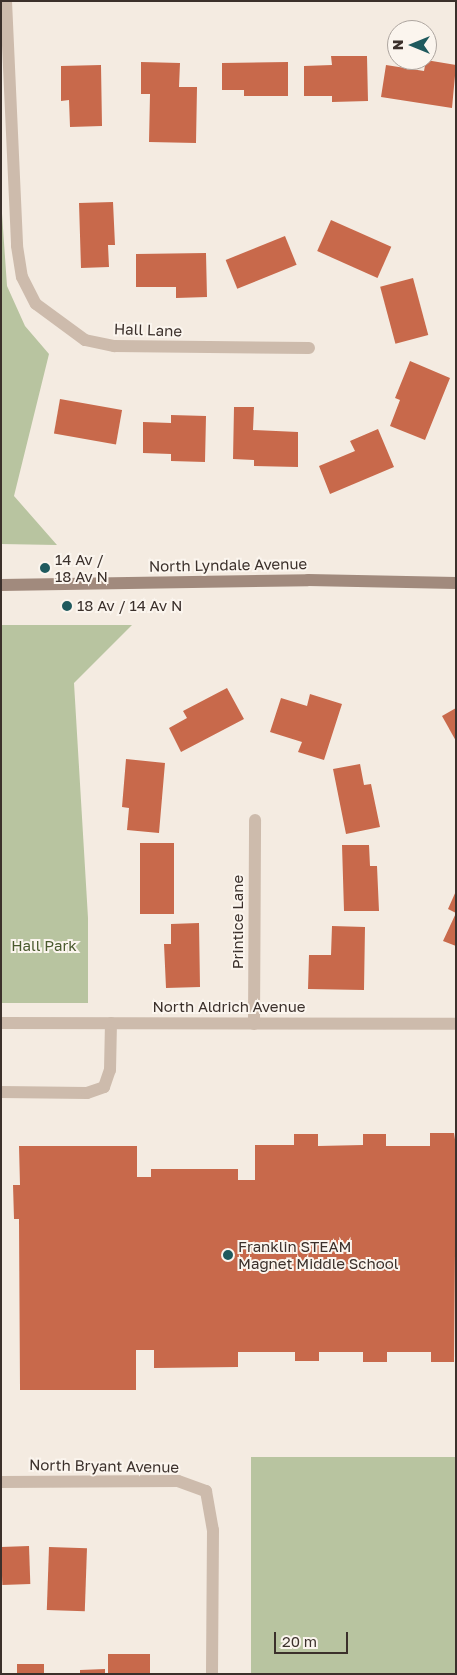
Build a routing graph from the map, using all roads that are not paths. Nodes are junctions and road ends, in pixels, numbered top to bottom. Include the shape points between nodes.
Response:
1 (6, 1) edge
2 (309, 348) dead end
3 (456, 583) edge
4 (1, 585) edge
5 (255, 820) dead end
6 (1, 1023) edge
7 (110, 1023) junction
8 (254, 1024) junction
9 (456, 1024) edge
10 (1, 1092) edge
11 (1, 1482) edge
12 (212, 1674) edge

1 - 2 street, Hall Lane via 17,246 22,277 36,304 85,340 114,346
3 - 4 street, North Lyndale Avenue via 308,580
5 - 8 street, Printice Lane
6 - 7 street, North Aldrich Avenue
7 - 8 street, North Aldrich Avenue
7 - 10 street via 110,1070 104,1087 87,1093
8 - 9 street, North Aldrich Avenue
11 - 12 street, North Bryant Avenue via 178,1481 206,1491 213,1530

